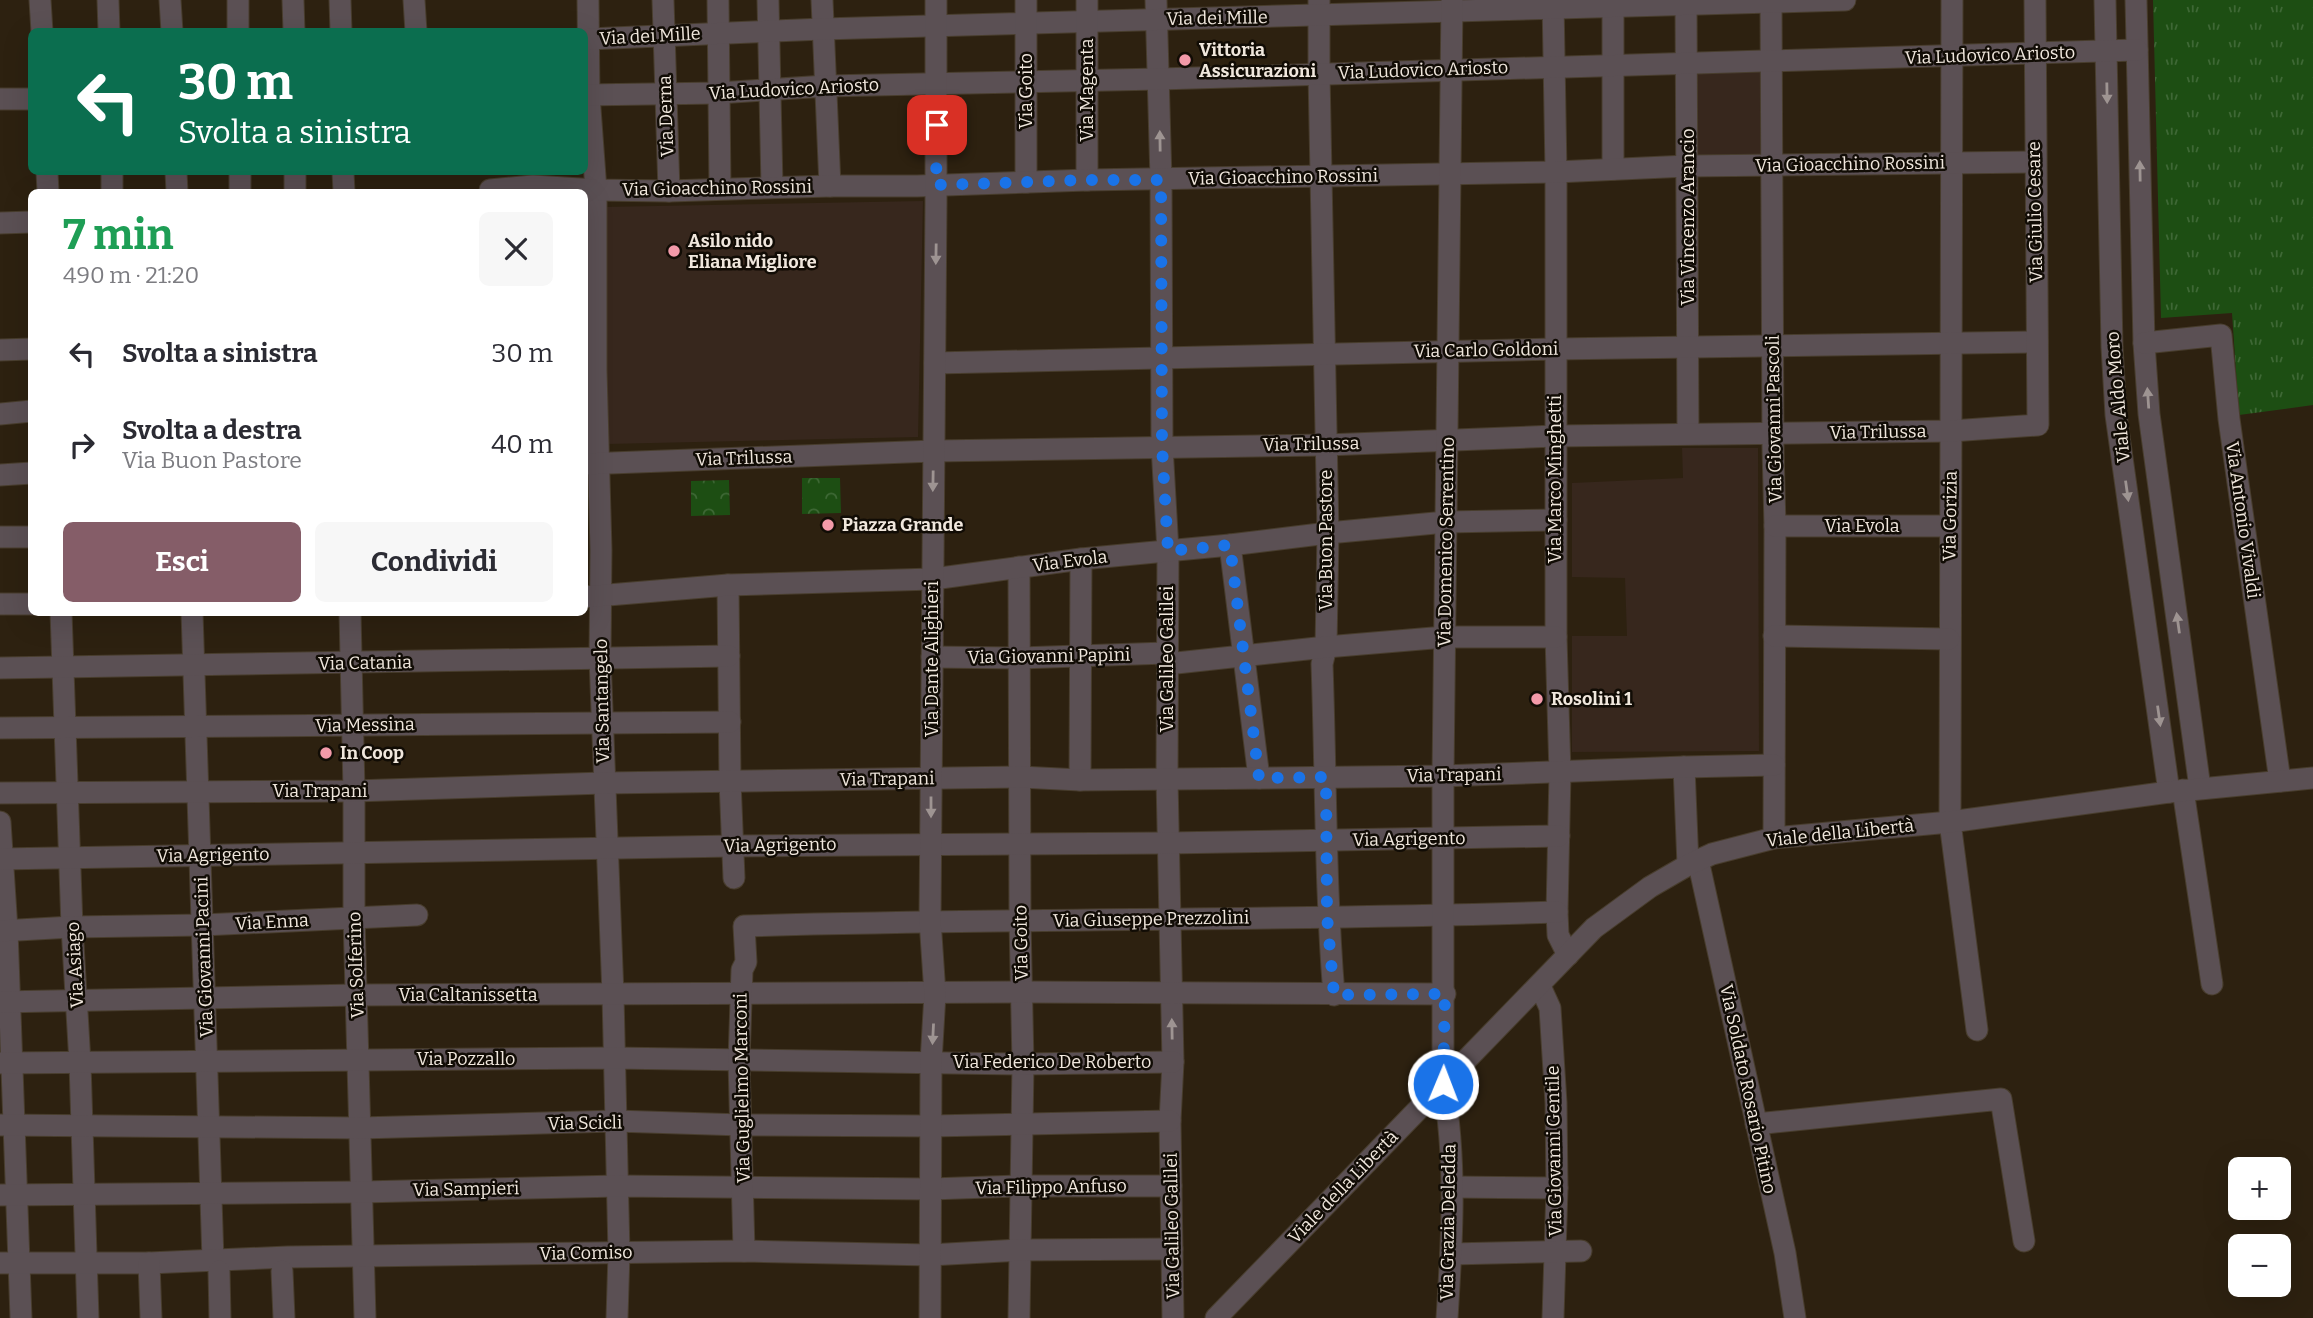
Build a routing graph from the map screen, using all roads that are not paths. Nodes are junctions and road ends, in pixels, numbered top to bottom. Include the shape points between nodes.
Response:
1 (40, 0) edge
2 (108, 0) edge
3 (170, 0) edge
4 (238, 0) edge
5 (293, 0) edge
6 (340, 0) edge
7 (414, 0) edge
8 (588, 0) edge
9 (663, 0) edge
10 (718, 0) edge
11 (768, 0) edge
12 (822, 0) edge
13 (936, 0) edge
14 (1026, 0) edge
15 (1845, 0) edge
16 (1952, 0) edge
17 (2035, 0) edge
18 (2105, 0) edge
19 (2136, 0) edge
20 (1771, 1) edge
21 (1686, 2) edge
22 (1613, 3) edge
23 (1553, 4) edge
24 (1452, 6) edge
25 (1320, 8) edge
26 (1156, 10) edge
27 (1087, 11) edge
28 (1027, 25) junction
29 (936, 26) junction
30 (42, 28) edge
31 (109, 28) edge
32 (172, 28) edge
33 (238, 28) edge
34 (294, 28) edge
35 (341, 28) edge
36 (415, 28) edge
37 (823, 29) junction
38 (719, 32) junction
39 (769, 33) junction
40 (663, 37) junction
41 (589, 39) junction
42 (2137, 50) junction
43 (2106, 51) junction
44 (2035, 54) junction
45 (1952, 56) junction
46 (1771, 61) junction
47 (1687, 62) junction
48 (1613, 65) junction
49 (1554, 66) junction
50 (588, 67) edge
51 (1450, 69) junction
52 (1319, 73) junction
53 (1087, 79) junction
54 (1158, 79) junction
55 (937, 83) junction
56 (1025, 83) junction
57 (826, 86) junction
58 (770, 89) junction
59 (718, 93) junction
60 (588, 95) edge
61 (665, 95) junction
62 (0, 99) edge
63 (28, 99) edge
64 (588, 106) edge
65 (1951, 162) junction
66 (2034, 162) junction
67 (1687, 166) junction
68 (1772, 166) junction
69 (1613, 169) junction
70 (1556, 172) junction
71 (1451, 173) junction
72 (1322, 177) junction
73 (1087, 180) junction
74 (1161, 180) junction
75 (1026, 182) junction
76 (533, 183) edge
77 (936, 185) junction
78 (830, 186) junction
79 (772, 187) junction
80 (720, 188) junction
81 (496, 189) edge
82 (587, 189) edge
83 (588, 189) edge
84 (596, 190) junction
85 (669, 191) junction
86 (28, 222) edge
87 (0, 223) edge
88 (2036, 342) junction
89 (2144, 343) junction
90 (1950, 344) junction
91 (1688, 347) junction
92 (1772, 347) junction
93 (1555, 348) junction
94 (28, 349) edge
95 (0, 350) edge
96 (1448, 352) junction
97 (1325, 353) junction
98 (1163, 356) junction
99 (935, 363) junction
100 (590, 370) edge
101 (28, 411) edge
102 (0, 414) edge
103 (2038, 425) joint
104 (1951, 431) junction
105 (1688, 433) junction
106 (1773, 434) junction
107 (1555, 436) junction
108 (1447, 439) junction
109 (1326, 445) junction
110 (1162, 446) junction
111 (934, 451) junction
112 (591, 463) edge
113 (28, 473) edge
114 (0, 475) edge
115 (1556, 520) junction
116 (1446, 522) junction
117 (1775, 526) junction
118 (1949, 526) junction
119 (1328, 533) junction
120 (0, 537) edge
121 (28, 537) edge
122 (1230, 545) junction
123 (1168, 551) junction
124 (1081, 559) junction
125 (1019, 567) junction
126 (933, 579) junction
127 (728, 585) junction
128 (593, 596) edge
129 (0, 604) edge
130 (28, 604) edge
131 (61, 616) edge
132 (192, 616) edge
133 (350, 616) edge
134 (1774, 636) junction
135 (1445, 637) junction
136 (1556, 637) junction
137 (1949, 639) junction
138 (1326, 647) junction
139 (729, 656) junction
140 (1080, 656) junction
141 (932, 657) junction
142 (1244, 657) junction
143 (600, 658) junction
144 (1020, 658) junction
145 (1166, 659) junction
146 (351, 663) junction
147 (194, 665) junction
148 (62, 667) junction
149 (0, 668) edge
150 (603, 722) junction
151 (730, 722) junction
152 (351, 725) junction
153 (64, 727) junction
154 (0, 728) edge
155 (195, 728) junction
156 (1774, 765) junction
157 (1684, 767) junction
158 (1560, 773) junction
159 (1443, 776) junction
160 (1020, 777) junction
161 (1326, 777) junction
162 (931, 778) junction
163 (1259, 778) junction
164 (2313, 778) edge
165 (1167, 779) junction
166 (1080, 780) junction
167 (730, 781) junction
168 (2280, 781) junction
169 (604, 783) junction
170 (2184, 790) junction
171 (198, 791) junction
172 (354, 791) junction
173 (69, 792) junction
174 (0, 793) edge
175 (0, 822) edge
176 (1950, 822) junction
177 (1559, 836) junction
178 (1445, 838) junction
179 (1774, 838) junction
180 (1327, 841) junction
181 (1020, 843) junction
182 (1168, 843) junction
183 (931, 844) junction
184 (732, 846) junction
185 (608, 849) junction
186 (201, 854) junction
187 (354, 854) junction
188 (1, 859) edge
189 (71, 859) junction
190 (1693, 863) junction
191 (734, 878) dead end
192 (1557, 912) junction
193 (417, 915) dead end
194 (1327, 916) junction
195 (1444, 916) junction
196 (354, 918) junction
197 (1170, 919) junction
198 (930, 920) junction
199 (1020, 920) junction
200 (203, 925) junction
201 (744, 926) joint
202 (72, 927) junction
203 (3, 930) edge
204 (1568, 955) junction
205 (2212, 984) dead end
206 (1540, 986) junction
207 (1023, 992) junction
208 (740, 993) junction
209 (935, 994) junction
210 (1172, 994) junction
211 (1445, 994) junction
212 (356, 995) junction
213 (613, 995) junction
214 (1334, 995) junction
215 (206, 997) junction
216 (76, 1001) junction
217 (5, 1002) edge
218 (1977, 1030) dead end
219 (613, 1058) junction
220 (207, 1060) junction
221 (359, 1060) junction
222 (739, 1061) junction
223 (931, 1062) junction
224 (1173, 1062) junction
225 (6, 1063) edge
226 (80, 1063) junction
227 (1023, 1064) junction
228 (1443, 1084) junction
229 (615, 1121) junction
230 (1170, 1121) junction
231 (1756, 1124) junction
232 (741, 1125) junction
233 (1023, 1125) junction
234 (7, 1126) edge
235 (209, 1126) junction
236 (931, 1126) junction
237 (82, 1128) junction
238 (360, 1128) junction
239 (618, 1186) junction
240 (1020, 1186) junction
241 (1171, 1186) junction
242 (744, 1187) junction
243 (1451, 1187) junction
244 (1557, 1188) junction
245 (931, 1189) junction
246 (362, 1192) junction
247 (83, 1194) junction
248 (211, 1194) junction
249 (8, 1195) edge
250 (2024, 1241) dead end
251 (1020, 1250) junction
252 (1172, 1250) junction
253 (744, 1251) junction
254 (1581, 1251) dead end
255 (1556, 1252) junction
256 (619, 1253) junction
257 (1451, 1254) junction
258 (930, 1255) junction
259 (364, 1256) junction
260 (9, 1263) edge
261 (86, 1263) junction
262 (149, 1263) junction
263 (216, 1265) junction
264 (282, 1271) dead end
265 (21, 1318) edge
266 (88, 1318) edge
267 (151, 1318) edge
268 (220, 1318) edge
269 (284, 1318) edge
270 (365, 1318) edge
271 (617, 1318) edge
272 (930, 1318) edge
273 (1019, 1318) edge
274 (1173, 1318) edge
275 (1216, 1318) edge
276 (1447, 1318) edge
277 (1553, 1318) edge
278 (1795, 1318) edge

1 - 30 street
2 - 31 street
3 - 32 street
4 - 33 street
5 - 34 street
6 - 35 street
7 - 36 street
8 - 41 street, Via Santangelo
9 - 40 street, Via Derna
10 - 38 street
11 - 39 street
12 - 37 street
13 - 29 street, Via Dante Alighieri
14 - 28 street, Via Goito
15 - 20 street, Via dei Mille
16 - 45 street, Via Gorizia
17 - 44 street, Via Giulio Cesare
18 - 43 street, Viale Aldo Moro
19 - 42 street
20 - 21 street, Via dei Mille
20 - 46 street, Via Giovanni Pascoli
21 - 22 street, Via dei Mille
21 - 47 street, Via Vincenzo Arancio
22 - 23 street, Via dei Mille
22 - 48 street
23 - 24 street, Via dei Mille
23 - 49 street, Via Marco Minghetti
24 - 25 street, Via dei Mille
24 - 51 street, Via Domenico Serrentino
25 - 26 street, Via dei Mille
25 - 52 street, Via Buon Pastore
26 - 27 street, Via dei Mille
26 - 54 street, Via Galileo Galilei
27 - 28 street, Via dei Mille
27 - 53 street, Via Magenta
28 - 29 street, Via dei Mille
28 - 56 street, Via Goito
29 - 37 street, Via dei Mille
29 - 55 street, Via Dante Alighieri
37 - 39 street, Via dei Mille
37 - 57 street
38 - 39 street, Via dei Mille
38 - 40 street, Via dei Mille
38 - 59 street
39 - 58 street
40 - 41 street, Via dei Mille
40 - 61 street, Via Derna
41 - 50 street, Via Santangelo
42 - 43 street, Via Ludovico Ariosto
89 -> 42 street
43 - 44 street, Via Ludovico Ariosto
43 -> 170 street, Viale Aldo Moro via 2116,415
44 - 45 street, Via Ludovico Ariosto
44 - 66 street, Via Giulio Cesare
45 - 46 street, Via Ludovico Ariosto
45 - 65 street, Via Gorizia
46 - 47 street, Via Ludovico Ariosto
46 - 68 street, Via Giovanni Pascoli
47 - 48 street, Via Ludovico Ariosto
47 - 67 street, Via Vincenzo Arancio
48 - 49 street, Via Ludovico Ariosto
48 - 69 street
49 - 51 street, Via Ludovico Ariosto
49 - 70 street, Via Marco Minghetti
51 - 52 street, Via Ludovico Ariosto
51 - 71 street, Via Domenico Serrentino
52 - 54 street, Via Ludovico Ariosto
52 - 72 street, Via Buon Pastore
53 - 54 street, Via Ludovico Ariosto
53 - 56 street, Via Ludovico Ariosto
53 - 73 street, Via Magenta
74 -> 54 street, Via Galileo Galilei
55 - 56 street, Via Ludovico Ariosto
55 - 57 street, Via Ludovico Ariosto
55 - 77 street, Via Dante Alighieri
56 - 75 street, Via Goito
57 - 58 street, Via Ludovico Ariosto
57 - 78 street
58 - 59 street, Via Ludovico Ariosto
58 - 79 street
59 - 61 street, Via Ludovico Ariosto
59 - 80 street
60 - 61 street, Via Ludovico Ariosto
61 - 85 street, Via Derna
62 - 63 street
64 - 84 street, Via Santangelo
65 - 66 street, Via Gioacchino Rossini
65 - 68 street, Via Gioacchino Rossini
65 - 90 street, Via Gorizia
66 - 88 street, Via Giulio Cesare
67 - 68 street, Via Gioacchino Rossini
67 - 69 street, Via Gioacchino Rossini
67 - 91 street, Via Vincenzo Arancio
68 - 92 street, Via Giovanni Pascoli
69 - 70 street, Via Gioacchino Rossini
70 - 71 street, Via Gioacchino Rossini
70 - 93 street, Via Marco Minghetti
71 - 72 street, Via Gioacchino Rossini
71 - 96 street, Via Domenico Serrentino
72 - 74 street, Via Gioacchino Rossini
72 - 97 street, Via Buon Pastore
73 - 74 street, Via Gioacchino Rossini
73 - 75 street, Via Gioacchino Rossini
74 - 98 street, Via Galileo Galilei
75 - 77 street, Via Gioacchino Rossini
76 - 81 street, Via Gioacchino Rossini
76 - 82 street, Via Gioacchino Rossini
77 - 78 street, Via Gioacchino Rossini
77 -> 99 street, Via Dante Alighieri
78 - 79 street, Via Gioacchino Rossini
79 - 80 street, Via Gioacchino Rossini
80 - 85 street, Via Gioacchino Rossini
83 - 84 street, Via Gioacchino Rossini
84 - 85 street, Via Gioacchino Rossini
84 - 100 street, Via Santangelo
86 - 87 street
88 - 90 street, Via Carlo Goldoni
88 - 103 street, Via Giulio Cesare
89 - 168 street, Via Antonio Vivaldi via 2221,335 2230,433
170 -> 89 street
90 - 92 street, Via Carlo Goldoni
90 - 104 street, Via Gorizia
91 - 92 street, Via Carlo Goldoni
91 - 93 street, Via Carlo Goldoni
91 - 105 street, Via Vincenzo Arancio
92 - 106 street, Via Giovanni Pascoli
93 - 96 street, Via Carlo Goldoni
93 - 107 street, Via Marco Minghetti
94 - 95 street
96 - 97 street, Via Carlo Goldoni
96 - 108 street, Via Domenico Serrentino
97 - 98 street, Via Carlo Goldoni
97 - 109 street, Via Buon Pastore
98 - 99 street, Via Carlo Goldoni
98 - 110 street, Via Galileo Galilei
99 - 111 street, Via Dante Alighieri
100 - 112 street, Via Santangelo
101 - 102 street
103 - 104 street, Via Trilussa
104 - 106 street, Via Trilussa
104 - 118 street, Via Gorizia
105 - 106 street, Via Trilussa
105 - 107 street, Via Trilussa
106 - 117 street, Via Giovanni Pascoli
107 - 108 street, Via Trilussa
107 - 115 street, Via Marco Minghetti
108 - 109 street, Via Trilussa
108 - 116 street, Via Domenico Serrentino
109 - 110 street, Via Trilussa
109 - 119 street, Via Buon Pastore
110 - 111 street, Via Trilussa
110 - 123 street, Via Galileo Galilei
111 - 112 street, Via Trilussa
111 -> 126 street, Via Dante Alighieri
112 - 128 street, Via Santangelo
113 - 114 street
115 - 116 street, Via Evola
115 - 136 street, Via Marco Minghetti
116 - 119 street, Via Evola
116 - 135 street, Via Domenico Serrentino
117 - 118 street, Via Evola
117 - 134 street, Via Giovanni Pascoli
118 - 137 street, Via Gorizia
119 - 122 street, Via Evola
119 - 138 street, Via Buon Pastore
120 - 121 street
122 - 123 street, Via Evola
122 - 142 street
123 - 124 street, Via Evola
123 - 145 street, Via Galileo Galilei
124 - 125 street, Via Evola
124 - 140 street
125 - 126 street, Via Evola
125 - 144 street, Via Goito
126 - 127 street, Via Evola
126 - 141 street, Via Dante Alighieri
127 - 128 street, Via Evola
127 - 139 street
128 - 143 street, Via Santangelo
129 - 130 street
131 - 148 street, Via Asiago
132 - 147 street, Via Giovanni Pacini
133 - 146 street, Via Solferino
134 - 137 street
134 - 156 street, Via Giovanni Pascoli
135 - 136 street, Via Giovanni Papini
135 - 138 street, Via Giovanni Papini
135 - 159 street, Via Domenico Serrentino
136 - 158 street, Via Marco Minghetti
137 - 176 street, Via Gorizia
138 - 142 street, Via Giovanni Papini
138 - 161 street, Via Buon Pastore via 1322,664
139 - 143 street, Via Catania
139 - 151 street
140 - 144 street, Via Giovanni Papini
140 - 145 street, Via Giovanni Papini
140 - 166 street
141 - 144 street, Via Giovanni Papini
141 - 162 street, Via Dante Alighieri
142 - 145 street, Via Giovanni Papini
142 - 163 street
143 - 146 street, Via Catania
143 - 150 street, Via Santangelo
144 - 160 street, Via Goito
145 - 165 street, Via Galileo Galilei
146 - 147 street, Via Catania
146 - 152 street, Via Solferino
147 - 148 street, Via Catania
147 - 155 street, Via Giovanni Pacini
148 - 149 street, Via Catania
148 - 153 street, Via Asiago
150 - 151 street, Via Messina
150 - 152 street, Via Messina
150 - 169 street, Via Santangelo
151 - 167 street
152 - 155 street, Via Messina
152 - 172 street, Via Solferino
153 - 154 street, Via Messina
153 - 155 street, Via Messina
153 - 173 street, Via Asiago
155 - 171 street, Via Giovanni Pacini
156 - 157 street, Via Trapani
156 - 179 street, Via Giovanni Pascoli
157 - 158 street, Via Trapani
157 - 190 street
158 - 159 street, Via Trapani
158 - 177 street, Via Marco Minghetti
159 - 161 street, Via Trapani
159 - 178 street, Via Domenico Serrentino
160 - 162 street, Via Trapani
160 - 166 street, Via Trapani
160 - 181 street, Via Goito
161 - 163 street, Via Trapani
161 - 180 street, Via Buon Pastore
162 - 167 street, Via Trapani
162 -> 183 street, Via Dante Alighieri
163 - 165 street, Via Trapani
164 - 168 street, Viale della Libertà
165 - 166 street, Via Trapani
165 - 182 street, Via Galileo Galilei
167 - 169 street, Via Trapani
167 - 184 street
168 - 170 street, Viale della Libertà
169 - 172 street, Via Trapani
169 - 185 street, Via Santangelo
170 - 176 street, Viale della Libertà
170 - 205 street
171 - 172 street, Via Trapani
171 - 173 street, Via Trapani
171 - 186 street, Via Giovanni Pacini
172 - 187 street, Via Solferino
173 - 174 street, Via Trapani
173 - 189 street, Via Asiago
175 - 188 street
176 - 179 street, Viale della Libertà
176 - 218 street, Via Gorizia
177 - 178 street, Via Agrigento
177 - 192 street, Via Marco Minghetti
178 - 180 street, Via Agrigento
178 - 195 street, Via Domenico Serrentino
179 - 190 street, Viale della Libertà
180 - 182 street, Via Agrigento
180 - 194 street, Via Buon Pastore
181 - 182 street, Via Agrigento
181 - 183 street, Via Agrigento
181 - 199 street, Via Goito
182 - 197 street, Via Galileo Galilei
183 - 184 street, Via Agrigento
183 - 198 street, Via Dante Alighieri
184 - 185 street, Via Agrigento
184 - 191 street
185 - 187 street, Via Agrigento
185 - 213 street, Via Santangelo
186 - 187 street, Via Agrigento
186 - 189 street, Via Agrigento
186 - 200 street, Via Giovanni Pacini
187 - 196 street, Via Solferino
188 - 189 street, Via Agrigento
188 - 203 street
189 - 202 street, Via Asiago
190 - 204 street, Viale della Libertà via 1616,910
190 - 231 street, Via Soldato Rosario Pitino
192 - 195 street, Via Giuseppe Prezzolini
192 - 204 street, Via Marco Minghetti via 1559,935
193 - 196 street, Via Enna
194 - 195 street, Via Giuseppe Prezzolini
194 - 197 street, Via Giuseppe Prezzolini
194 - 214 street, Via Buon Pastore
195 - 211 street, Via Domenico Serrentino
196 - 200 street, Via Enna
196 - 212 street, Via Solferino
197 - 199 street, Via Giuseppe Prezzolini
197 - 210 street, Via Galileo Galilei
198 - 199 street, Via Giuseppe Prezzolini
198 - 201 street, Via Giuseppe Prezzolini
198 - 209 street, Via Dante Alighieri
199 - 207 street, Via Goito
200 - 202 street, Via Enna
200 - 215 street, Via Giovanni Pacini
201 - 208 street, Via Guglielmo Marconi via 746,962
202 - 203 street, Via Enna
202 - 216 street, Via Asiago
203 - 217 street
204 - 206 street, Viale della Libertà
206 - 228 street, Viale della Libertà
206 - 244 street, Via Giovanni Gentile via 1550,1008
207 - 209 street, Via Caltanissetta
207 - 210 street, Via Caltanissetta
207 - 227 street, Via Goito
208 - 209 street, Via Caltanissetta
208 - 213 street, Via Caltanissetta
208 - 222 street, Via Guglielmo Marconi
209 -> 223 street, Via Dante Alighieri
210 - 214 street, Via Caltanissetta
224 -> 210 street, Via Galileo Galilei
211 - 214 street, Via Caltanissetta
211 - 228 street, Via Domenico Serrentino
212 - 213 street, Via Caltanissetta
212 - 215 street, Via Caltanissetta
212 - 221 street, Via Solferino
213 - 219 street, Via Santangelo
215 - 216 street, Via Caltanissetta
215 - 220 street, Via Giovanni Pacini
216 - 217 street, Via Caltanissetta
216 - 226 street, Via Asiago
217 - 225 street
219 - 221 street, Via Pozzallo
219 - 222 street, Via Pozzallo
219 - 229 street, Via Santangelo
220 - 221 street, Via Pozzallo
220 - 226 street, Via Pozzallo
220 - 235 street, Via Giovanni Pacini
221 - 238 street, Via Solferino
222 - 223 street, Via Pozzallo
222 - 232 street, Via Guglielmo Marconi
223 - 227 street, Via Federico De Roberto
223 - 236 street, Via Dante Alighieri
224 - 227 street, Via Federico De Roberto
224 - 230 street, Via Galileo Galilei
225 - 226 street, Via Pozzallo
225 - 234 street
226 - 237 street, Via Asiago
227 - 233 street, Via Goito
228 - 243 street, Via Grazia Deledda
228 - 275 street, Viale della Libertà
229 - 232 street, Via Scicli
229 - 238 street, Via Scicli
229 - 239 street, Via Santangelo
230 - 233 street, Via Scicli
230 - 241 street, Via Galileo Galilei
231 - 250 street via 2001,1099
231 - 278 street, Via Soldato Rosario Pitino
232 - 236 street, Via Scicli
232 - 242 street, Via Guglielmo Marconi
233 - 236 street, Via Scicli
233 - 240 street, Via Goito
234 - 237 street, Via Scicli
234 - 249 street
235 - 237 street, Via Scicli
235 - 238 street, Via Scicli
235 - 248 street, Via Giovanni Pacini
236 - 245 street, Via Dante Alighieri
237 - 247 street, Via Asiago
238 - 246 street, Via Solferino
239 - 242 street, Via Sampieri
239 - 246 street, Via Sampieri
239 - 256 street, Via Santangelo
240 - 241 street, Via Filippo Anfuso
240 - 245 street, Via Filippo Anfuso
240 - 251 street, Via Goito
241 - 252 street, Via Galileo Galilei
242 - 245 street, Via Sampieri
242 - 253 street, Via Guglielmo Marconi
243 - 244 street
243 - 257 street, Via Grazia Deledda
244 - 255 street, Via Giovanni Gentile
245 - 258 street, Via Dante Alighieri
246 - 248 street, Via Sampieri
246 - 259 street, Via Solferino
247 - 248 street, Via Sampieri
247 - 249 street, Via Sampieri
247 - 261 street, Via Asiago
248 - 263 street, Via Giovanni Pacini
249 - 260 street
251 - 252 street, Via Comiso
251 - 258 street, Via Comiso
251 - 273 street, Via Goito
252 - 274 street, Via Galileo Galilei
253 - 256 street, Via Comiso
253 - 258 street, Via Comiso
254 - 255 street
255 - 257 street
255 - 277 street, Via Giovanni Gentile
256 - 259 street, Via Comiso
256 - 271 street, Via Santangelo
257 - 276 street, Via Grazia Deledda
258 - 272 street, Via Dante Alighieri
259 - 263 street, Via Comiso
259 - 270 street, Via Solferino
260 - 261 street, Via Comiso
260 - 265 street
261 - 262 street, Via Comiso
261 - 266 street, Via Asiago
262 - 263 street, Via Comiso
262 - 267 street
263 - 268 street, Via Giovanni Pacini
264 - 269 street

